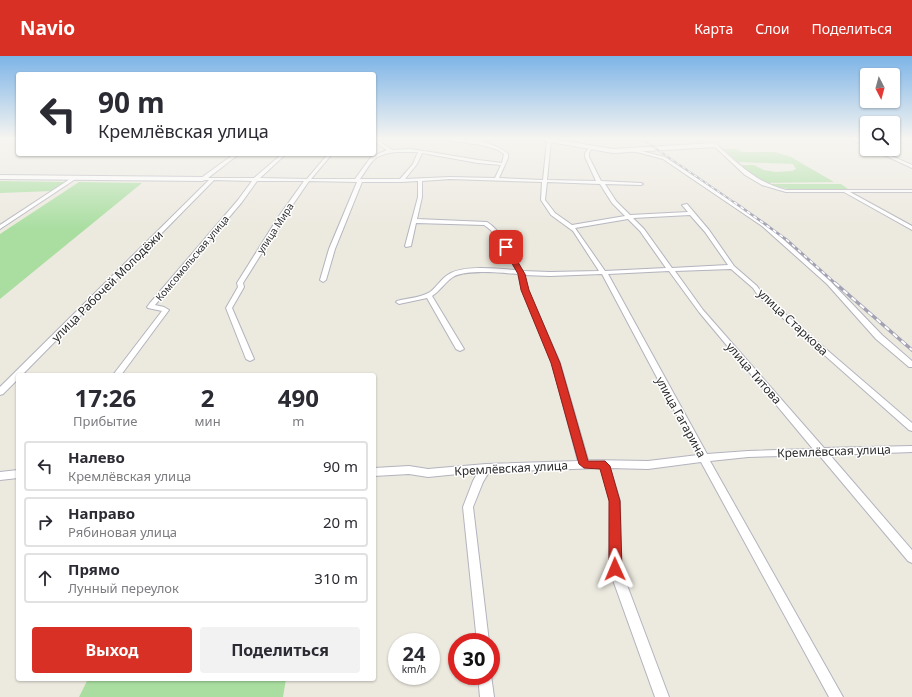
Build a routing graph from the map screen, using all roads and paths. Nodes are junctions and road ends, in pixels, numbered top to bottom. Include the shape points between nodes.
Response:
1 (217, 169) edge
2 (267, 169) edge
3 (316, 169) edge
4 (365, 169) edge
5 (410, 169) edge
6 (500, 169) edge
7 (545, 169) edge
8 (593, 169) edge
9 (680, 169) edge
10 (742, 169) edge
11 (0, 177) edge
12 (75, 178) junction
13 (203, 179) junction
14 (213, 179) junction
15 (255, 180) junction
16 (306, 180) junction
17 (496, 180) junction
18 (358, 181) junction
19 (401, 181) junction
20 (420, 181) junction
21 (544, 182) junction
22 (601, 183) junction
23 (642, 184) dead end
24 (844, 191) junction
25 (912, 191) edge
26 (685, 205) dead end
27 (692, 213) junction
28 (629, 217) junction
29 (415, 221) junction
30 (0, 227) edge
31 (570, 227) junction
32 (912, 228) edge
33 (408, 246) dead end
34 (732, 266) junction
35 (672, 269) junction
36 (604, 273) junction
37 (521, 274) junction
38 (323, 280) dead end
39 (428, 295) junction
40 (399, 302) dead end
41 (460, 349) dead end
42 (250, 360) dead end
43 (912, 365) edge
44 (19, 373) edge
45 (119, 373) edge
46 (16, 376) edge
47 (0, 392) edge
48 (912, 428) edge
49 (912, 449) edge
50 (821, 451) junction
51 (703, 458) junction
52 (584, 464) junction
53 (605, 466) junction
54 (486, 468) junction
55 (376, 472) edge
56 (16, 474) edge
57 (0, 476) edge
58 (912, 558) edge
59 (481, 633) edge
60 (486, 685) edge
61 (487, 697) edge
62 (662, 697) edge
63 (836, 697) edge

1 - 13 street
2 - 15 street, Комсомольская улица
3 - 16 street, улица Мира
4 - 18 street
5 - 19 street
6 - 17 street
7 - 21 street, улица Гагарина
8 - 22 street, улица Титова
9 - 43 street via 764,225 828,283 879,337
10 - 24 street via 758,183 772,189
11 - 12 street
12 - 13 street
12 - 30 street
13 - 14 street
14 - 15 street
14 - 44 street, улица Рабочей Молодёжи
15 - 16 street
15 - 45 street, Комсомольская улица via 150,307 166,310
16 - 18 street
16 - 42 street, улица Мира via 240,283 229,308
17 - 20 street via 450,178
17 - 21 street
18 - 19 street
18 - 38 street
19 - 20 street
20 - 29 street
21 - 22 street
21 - 31 street, улица Гагарина via 543,200 553,214
22 - 23 street
22 - 28 street, улица Титова via 614,202
24 - 25 street
24 - 32 street
26 - 27 street, улица Старкова
27 - 28 street
27 - 34 street, улица Старкова
28 - 31 street
28 - 35 street, улица Титова
29 - 33 street
29 - 37 street via 485,223 506,247
31 - 36 street, улица Гагарина via 575,230
34 - 35 street
34 - 48 street, улица Старкова via 761,296
35 - 36 street
35 - 50 street, улица Титова via 701,311
36 - 37 street
36 - 51 street, улица Гагарина
37 - 39 street via 488,270 453,273
37 - 52 street via 525,290 556,363
39 - 40 street
39 - 41 street
46 - 47 street, улица Рабочей Молодёжи
49 - 50 street, Кремлёвская улица
50 - 51 street, Кремлёвская улица
50 - 58 street, улица Титова
51 - 53 street, Кремлёвская улица via 648,465
51 - 63 street, улица Гагарина
52 - 53 street, Кремлёвская улица
52 - 54 street, Кремлёвская улица
53 - 62 street via 614,501 615,569
54 - 55 street, Кремлёвская улица via 428,473 409,470
54 - 59 street via 468,507
56 - 57 street
60 - 61 street

